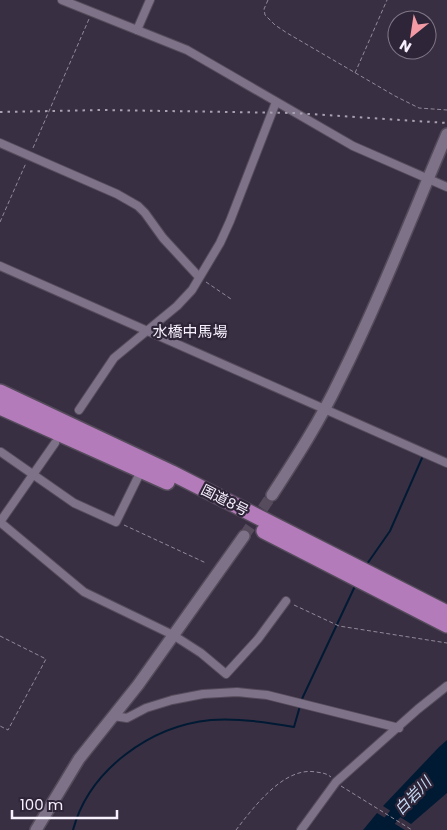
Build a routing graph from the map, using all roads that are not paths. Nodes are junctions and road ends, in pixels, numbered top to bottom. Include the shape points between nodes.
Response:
1 (62, 0) edge
2 (150, 0) edge
3 (137, 30) junction
4 (276, 102) junction
5 (447, 134) edge
6 (0, 143) edge
7 (428, 179) junction
8 (447, 187) edge
9 (0, 266) edge
10 (199, 277) junction
11 (146, 330) junction
12 (0, 392) edge
13 (0, 407) edge
14 (325, 408) junction
15 (80, 410) dead end
16 (55, 443) dead end
17 (1, 452) edge
18 (447, 463) edge
19 (141, 470) junction
20 (34, 475) junction
21 (272, 495) tunnel mouth
22 (0, 522) edge
23 (244, 536) tunnel mouth
24 (286, 601) road end
25 (447, 612) edge
26 (447, 625) edge
27 (174, 635) junction
28 (447, 686) edge
29 (113, 716) junction
30 (399, 728) junction
31 (36, 830) edge
32 (300, 830) edge

1 - 3 street
2 - 3 street
3 - 4 street via 188,50
4 - 7 street via 353,146
4 - 10 street via 230,221
5 - 7 street
6 - 10 street via 138,206
7 - 8 street
7 - 14 street via 356,346
9 - 11 street
10 - 11 street via 177,306
11 - 14 street
11 - 15 street via 114,358
12 - 25 highway, 国道8号 via 172,473
13 - 19 highway, 国道8号
14 - 18 street
14 - 21 street
16 - 20 street
17 - 20 street
19 - 20 street via 116,522 74,503
19 - 26 highway, 国道8号
20 - 22 street
22 - 27 street via 84,592
23 - 27 street
24 - 27 street via 226,674
27 - 29 street
28 - 30 street
29 - 30 street via 127,718 172,700 236,692 267,695
29 - 31 street via 79,759
30 - 32 street via 339,784

